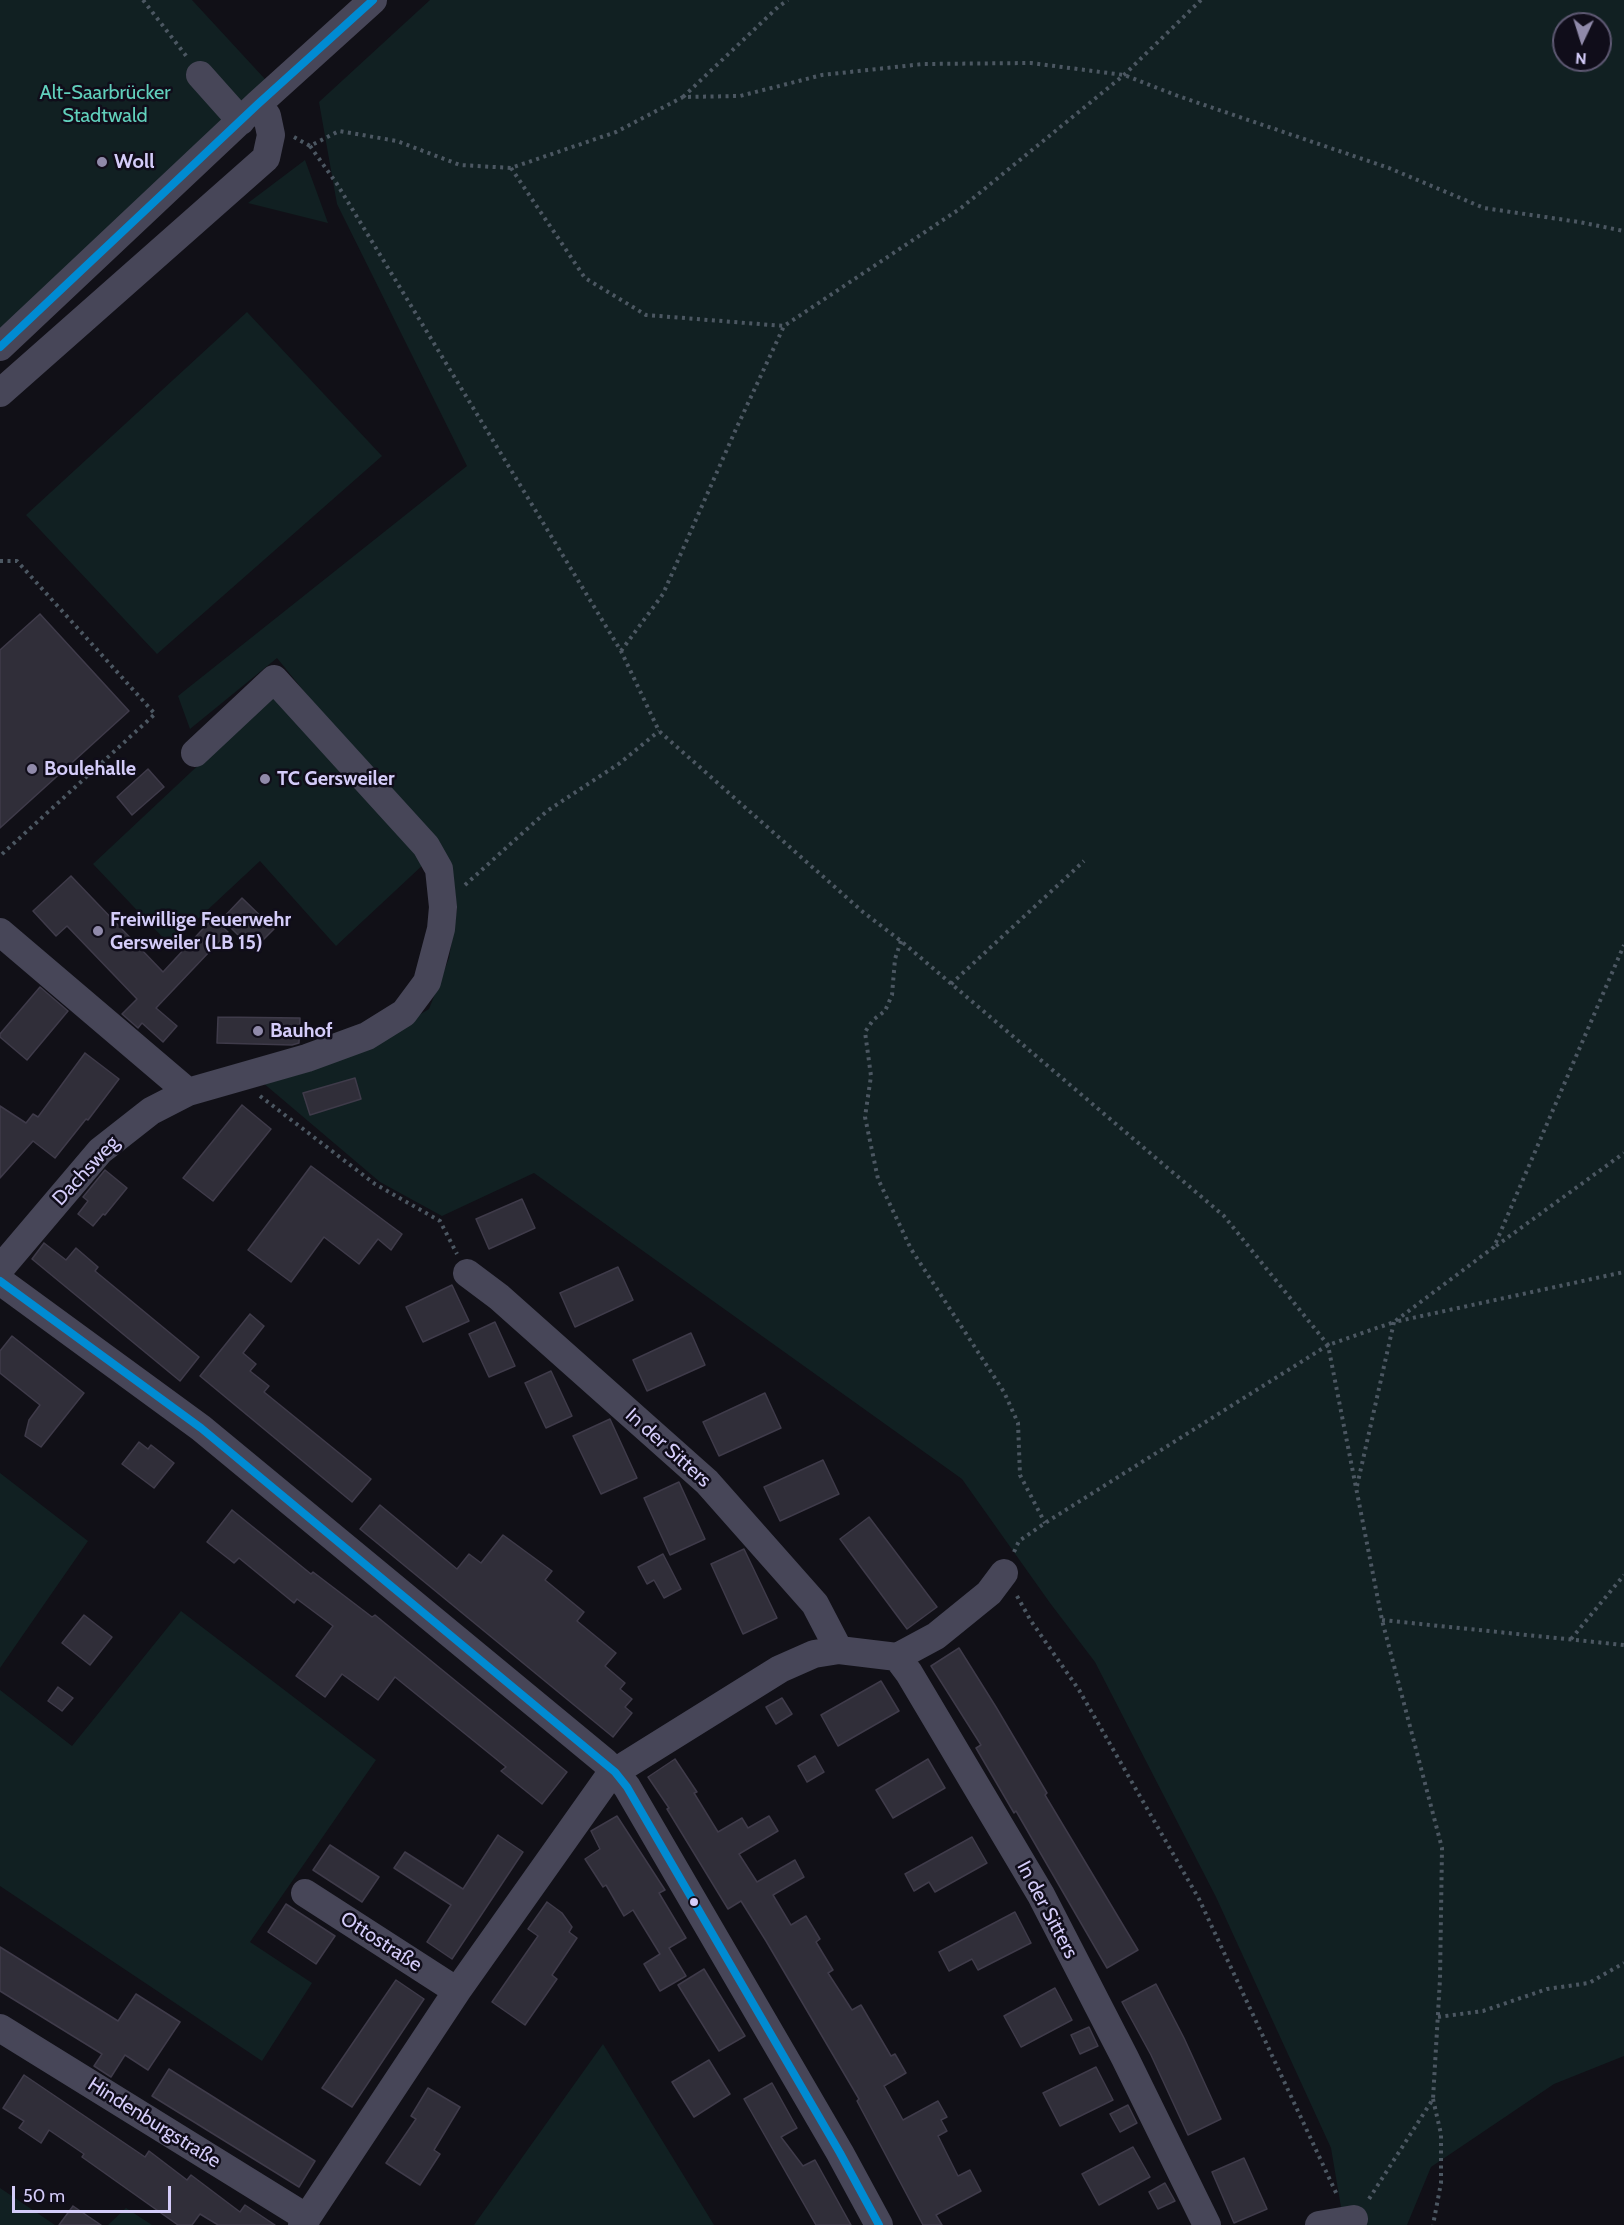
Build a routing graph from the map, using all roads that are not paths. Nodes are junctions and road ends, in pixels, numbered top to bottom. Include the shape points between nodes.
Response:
1 (373, 0) edge
2 (200, 75) road end
3 (250, 112) junction
4 (0, 347) edge
5 (0, 393) edge
6 (195, 753) dead end
7 (0, 932) edge
8 (188, 1092) junction
9 (0, 1269) edge
10 (467, 1273) road end
11 (0, 1281) edge
12 (1004, 1573) road end
13 (839, 1650) junction
14 (897, 1657) junction
15 (615, 1772) junction
16 (305, 1893) dead end
17 (457, 1991) junction
18 (0, 2028) edge
19 (1354, 2219) road end
20 (305, 2221) edge
21 (879, 2225) edge
22 (1206, 2225) edge
23 (1319, 2225) edge

1 - 3 street
2 - 3 street
3 - 4 street
3 - 5 street via 267,116 271,135 266,158
6 - 8 street, Dachsweg via 274,680 426,846 440,869 443,907 427,982 404,1013 367,1036 307,1058
7 - 8 street
8 - 9 street, Dachsweg via 151,1111 100,1151
10 - 13 street, In der Sitters via 707,1482 815,1604
11 - 15 street via 209,1435
12 - 14 street via 989,1593 936,1636
13 - 14 street
13 - 15 street via 814,1654 780,1669
14 - 22 street, In der Sitters via 1041,1895
15 - 17 street
15 - 21 street
16 - 17 street, Ottostraße
17 - 20 street
18 - 20 street, Hindenburgstraße
19 - 23 street

